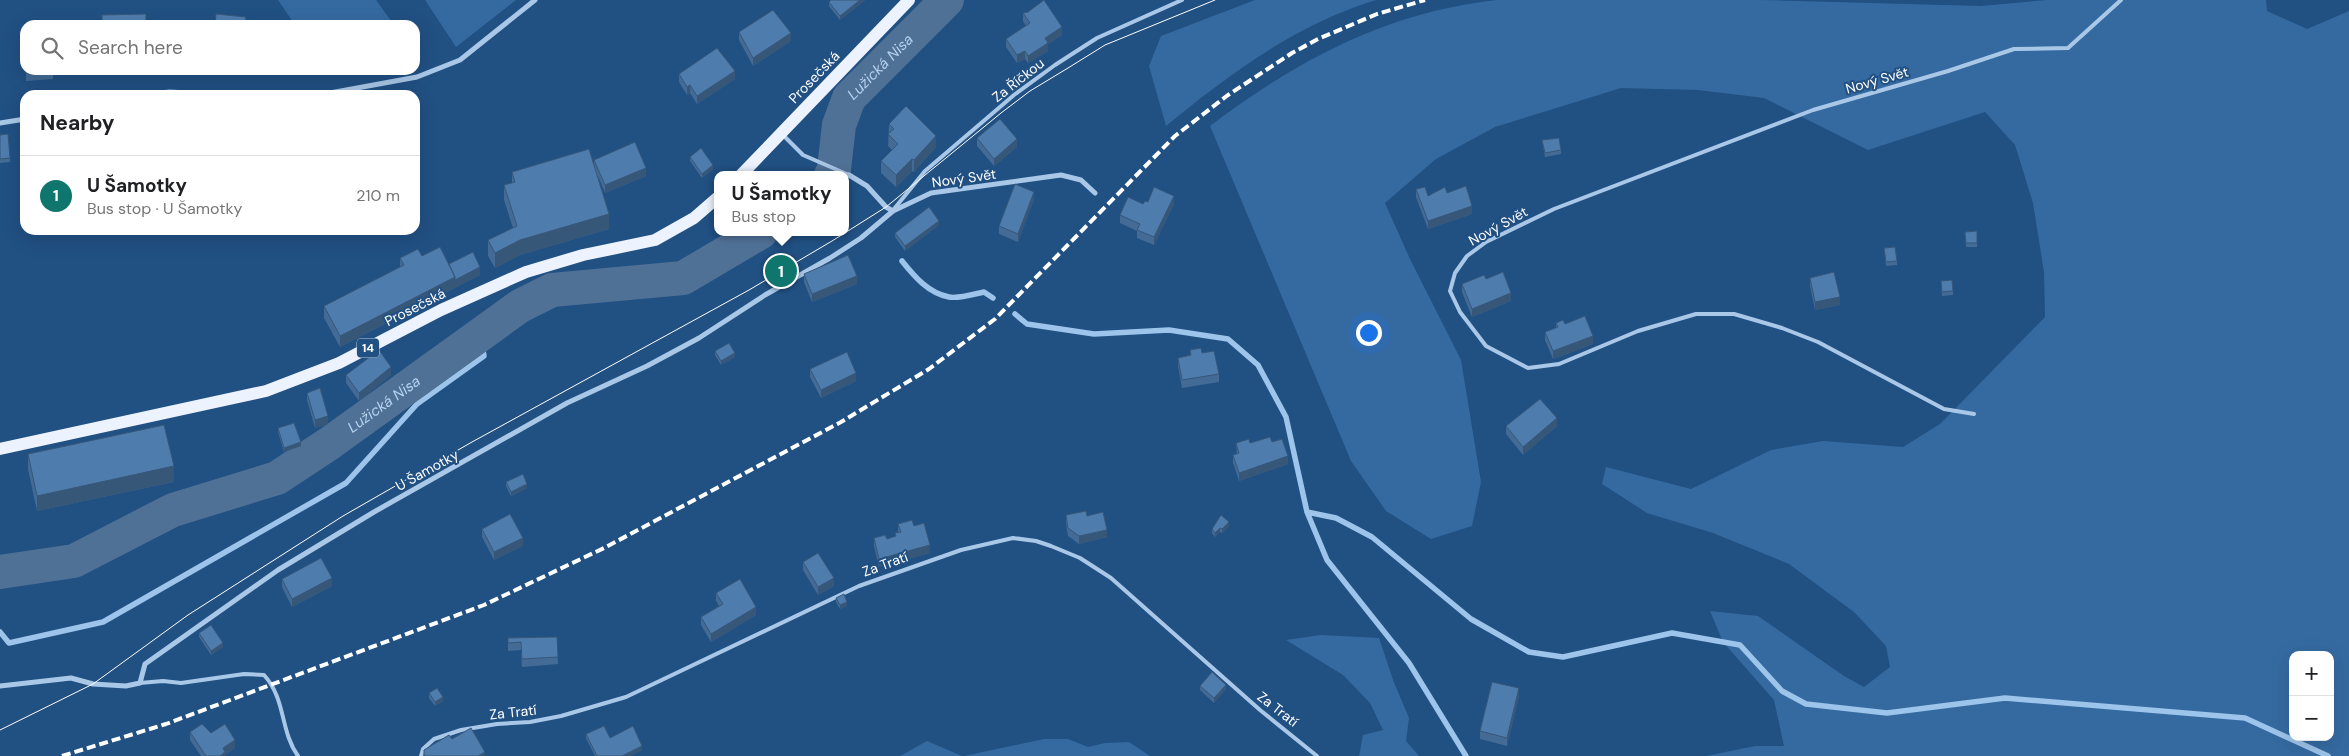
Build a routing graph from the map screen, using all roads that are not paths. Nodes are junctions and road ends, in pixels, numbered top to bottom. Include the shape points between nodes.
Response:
1 (535, 0) edge
2 (909, 0) edge
3 (1182, 0) edge
4 (2122, 0) edge
5 (346, 90) edge
6 (20, 120) edge
7 (0, 123) edge
8 (781, 133) junction
9 (745, 171) edge
10 (839, 171) edge
11 (849, 175) edge
12 (1095, 192) dead end
13 (714, 201) edge
14 (892, 211) junction
15 (1974, 414) dead end
16 (0, 449) edge
17 (140, 683) junction
18 (0, 686) edge
19 (298, 756) edge
20 (421, 756) edge
21 (1317, 756) edge

1 - 5 street via 460,60 417,77
2 - 8 main road, Prosečská
3 - 14 lane, Za Říčkou via 1097,38 1055,65 1014,95 925,171
4 - 15 lane, Nový Svět via 2068,48 2014,49 1813,110 1554,209 1486,242 1467,256 1455,273 1450,291 1460,312 1486,346 1528,368 1560,364 1638,331 1696,314 1734,314 1818,342 1944,409
6 - 7 street
8 - 9 main road, Prosečská
8 - 10 lane via 803,155
11 - 14 street via 867,186
12 - 14 street, Nový Svět via 1081,180 1061,175 931,192
13 - 16 main road, Prosečská / 14 via 694,218 655,240 583,255 526,272 441,310 339,363 266,391
14 - 17 street, U Šamotky via 861,238 699,338 567,403 278,570 145,664
17 - 18 street via 126,686 93,684 71,678
17 - 19 lane via 181,683 244,674 264,675 273,685
20 - 21 lane, Za Tratí via 423,749 434,739 461,730 561,716 626,697 859,586 961,550 1013,538 1051,546 1080,558 1111,578

